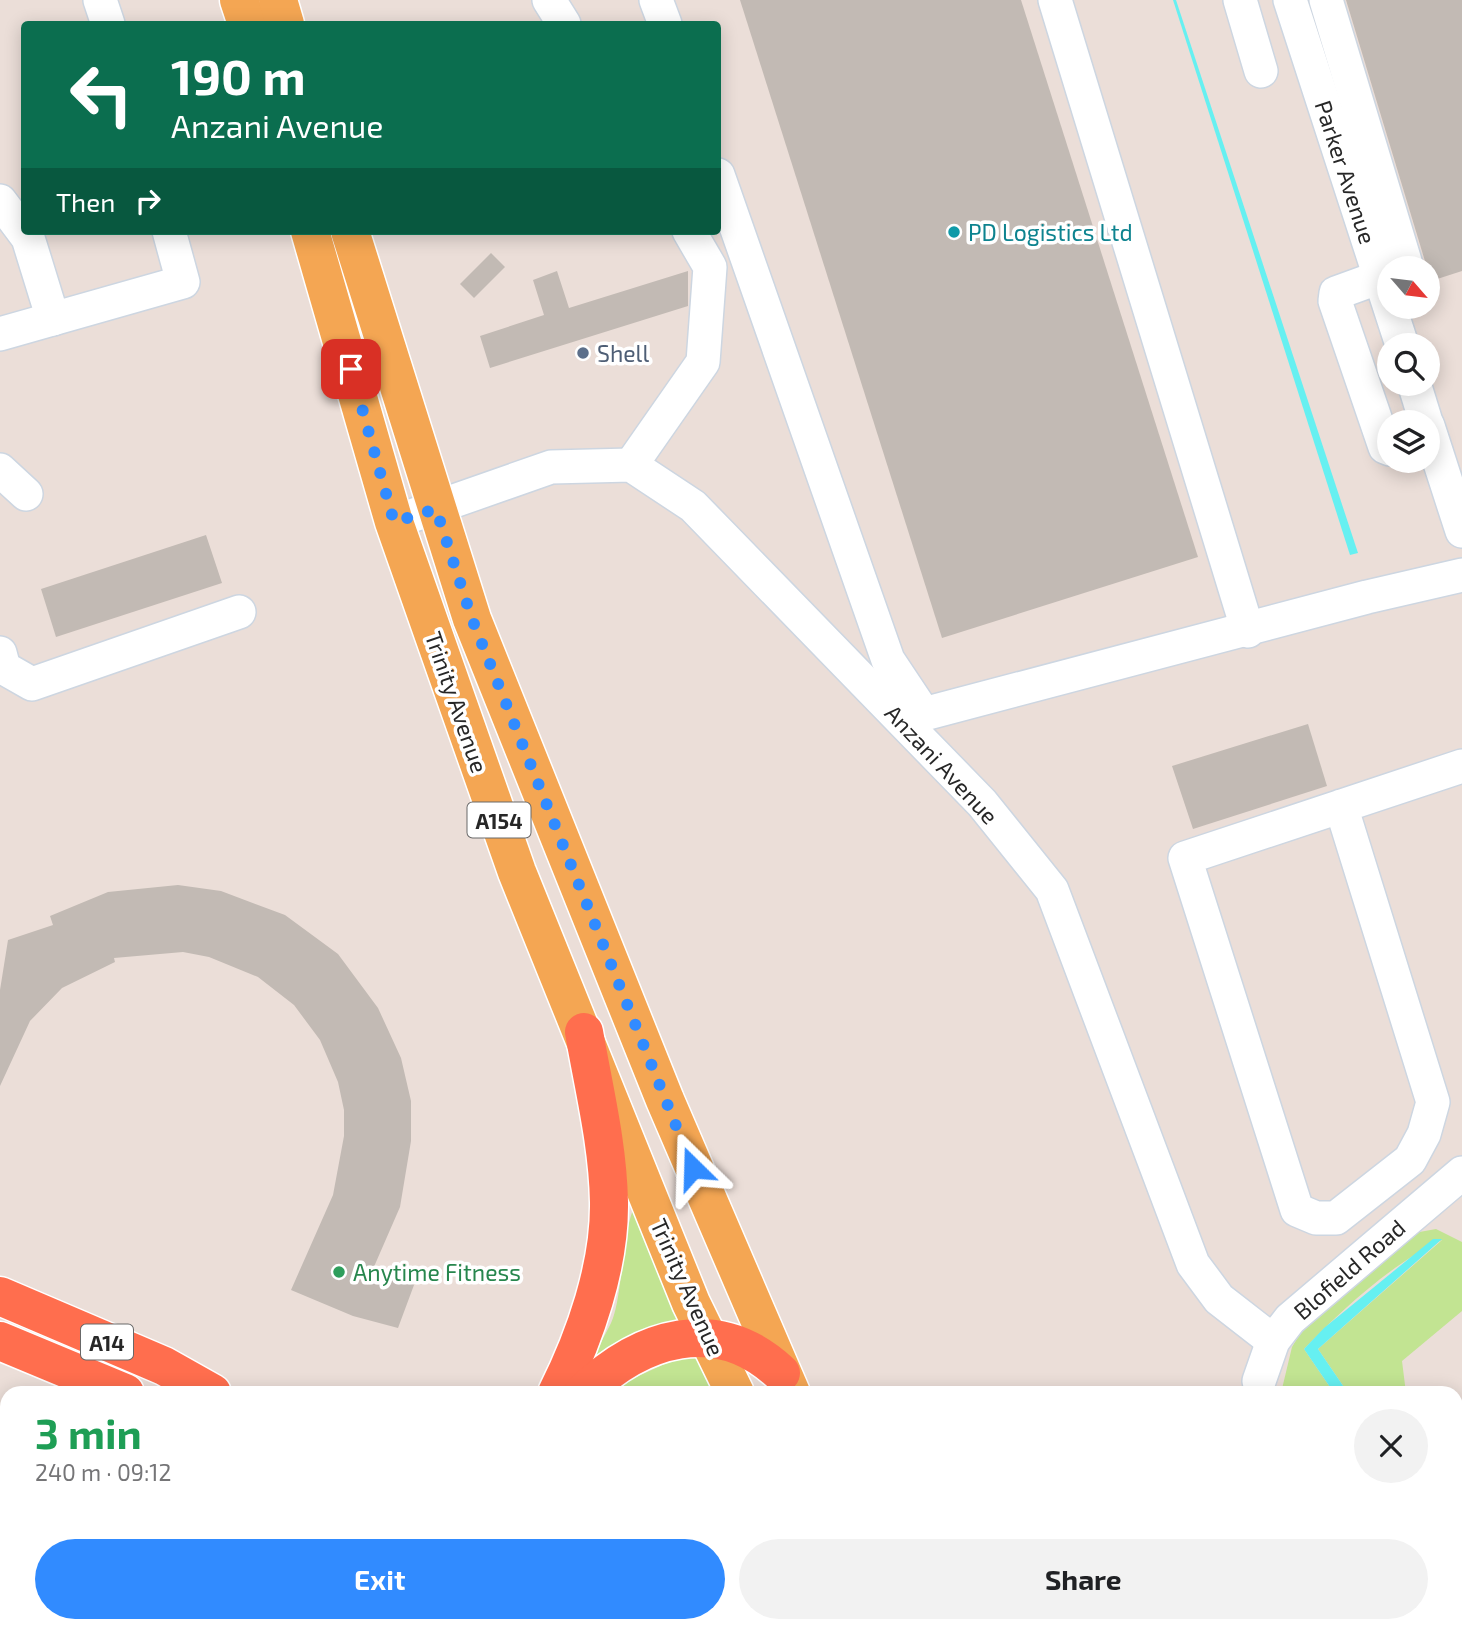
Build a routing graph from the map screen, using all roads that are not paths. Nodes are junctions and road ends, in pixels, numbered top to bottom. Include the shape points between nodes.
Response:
1 (100, 0) edge
2 (239, 0) edge
3 (549, 0) edge
4 (656, 0) edge
5 (1055, 0) edge
6 (1240, 0) edge
7 (1290, 0) edge
8 (1326, 0) edge
9 (107, 21) edge
10 (246, 21) edge
11 (562, 21) edge
12 (664, 21) edge
13 (1261, 71) dead end
14 (721, 184) edge
15 (0, 201) edge
16 (21, 229) edge
17 (26, 235) edge
18 (170, 235) edge
19 (311, 235) edge
20 (350, 235) edge
21 (691, 235) edge
22 (1380, 256) edge
23 (1384, 256) edge
24 (1377, 291) edge
25 (53, 319) junction
26 (0, 334) edge
27 (1377, 424) edge
28 (631, 465) junction
29 (1440, 466) edge
30 (0, 470) edge
31 (26, 494) dead end
32 (436, 509) junction
33 (394, 522) junction
34 (1462, 531) edge
35 (1462, 576) edge
36 (239, 612) dead end
37 (1248, 631) junction
38 (2, 661) edge
39 (1462, 766) edge
40 (1341, 806) junction
41 (584, 1032) junction
42 (1457, 1187) edge
43 (0, 1296) edge
44 (710, 1336) junction
45 (0, 1341) edge
46 (1273, 1341) junction
47 (786, 1383) edge
48 (108, 1386) edge
49 (200, 1386) edge
50 (560, 1386) edge
51 (591, 1386) edge
52 (731, 1386) edge
53 (1259, 1386) edge

1 - 9 street
2 - 10 main road
3 - 11 street
4 - 12 street
5 - 37 street
6 - 13 street
7 - 22 street, Parker Avenue
8 - 23 street
14 - 37 street via 888,660 924,714
15 - 16 street
17 - 25 street
18 - 25 street via 183,282
19 - 33 main road, Trinity Avenue / A154
20 - 32 main road, Trinity Avenue / A154
21 - 28 street via 710,267 703,362
24 - 27 street via 1336,293 1335,301
25 - 26 street
28 - 32 street via 551,467
28 - 46 street, Anzani Avenue via 694,506 982,803 1052,890 1193,1264 1219,1299
29 - 34 street
30 - 31 street
32 - 33 street
32 - 47 main road, Trinity Avenue / A154 via 477,632 665,1100
33 - 41 main road, Trinity Avenue / A154 via 517,872
35 - 37 street
36 - 38 street via 32,684
39 - 40 street
40 - 40 street via 1433,1102 1410,1160 1336,1218 1316,1219 1297,1210 1185,858
41 - 44 main road, Trinity Avenue / A154 via 691,1303
41 - 50 highway via 606,1156 609,1205 596,1288
42 - 46 street, Blofield Road via 1307,1301
43 - 49 highway, A14 via 164,1366
44 - 47 highway via 756,1353
44 - 51 highway via 643,1351
44 - 52 main road, Trinity Avenue / A154
45 - 48 highway, A14
46 - 53 street, Blofield Road

